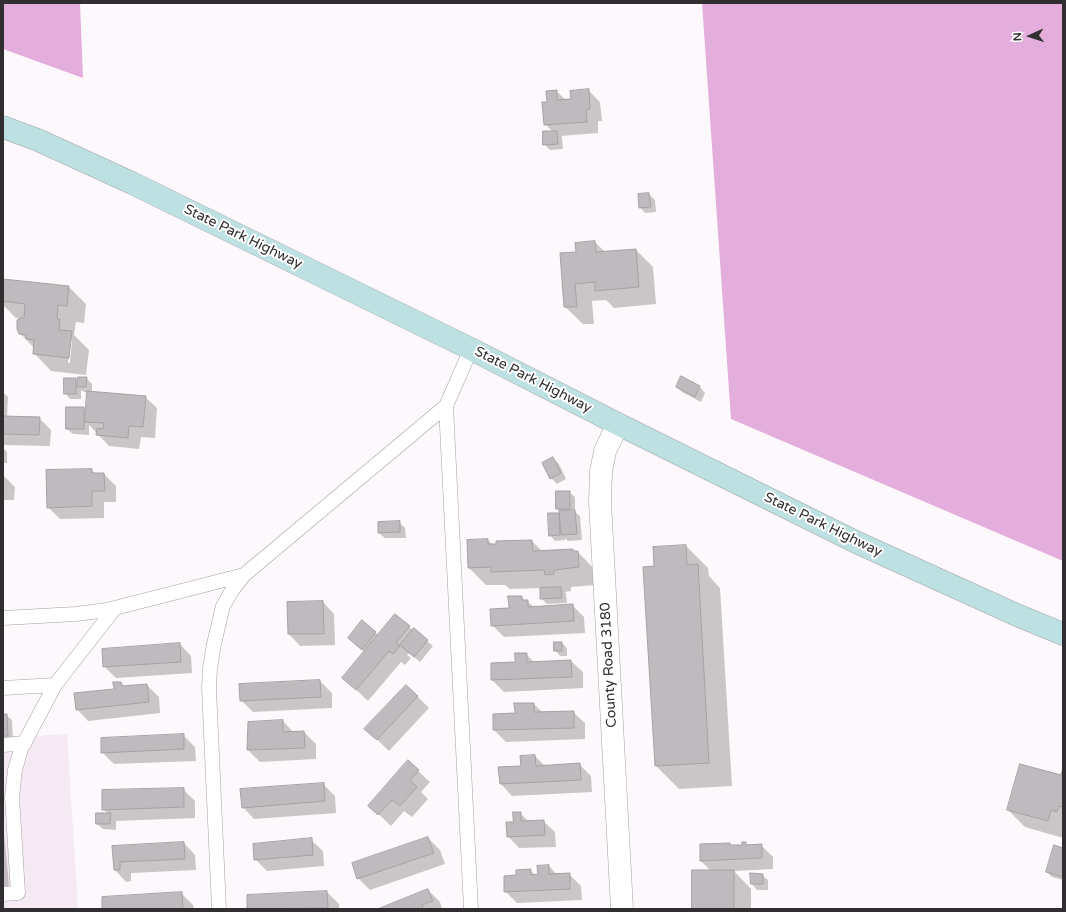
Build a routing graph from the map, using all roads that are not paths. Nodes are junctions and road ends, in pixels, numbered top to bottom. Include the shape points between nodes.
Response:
1 (3, 127) edge
2 (471, 349) junction
3 (446, 406) junction
4 (618, 424) junction
5 (244, 575) junction
6 (115, 608) junction
7 (3, 618) edge
8 (1063, 634) edge
9 (55, 685) junction
10 (3, 688) edge
11 (25, 743) junction
12 (3, 745) edge
13 (3, 894) edge
14 (219, 909) edge
15 (471, 909) edge
16 (622, 909) edge

1 - 2 main road, State Park Highway via 38,140 132,183
2 - 3 lane
2 - 4 main road, State Park Highway
3 - 5 lane
3 - 15 lane
4 - 8 main road, State Park Highway via 858,543
4 - 16 street, County Road 3180 via 605,451 600,502
5 - 6 lane
5 - 14 lane via 223,606 210,668 209,695
6 - 7 lane via 76,614
6 - 9 lane
9 - 10 lane
9 - 11 lane
11 - 12 lane
11 - 13 lane via 15,770 12,797 18,893

